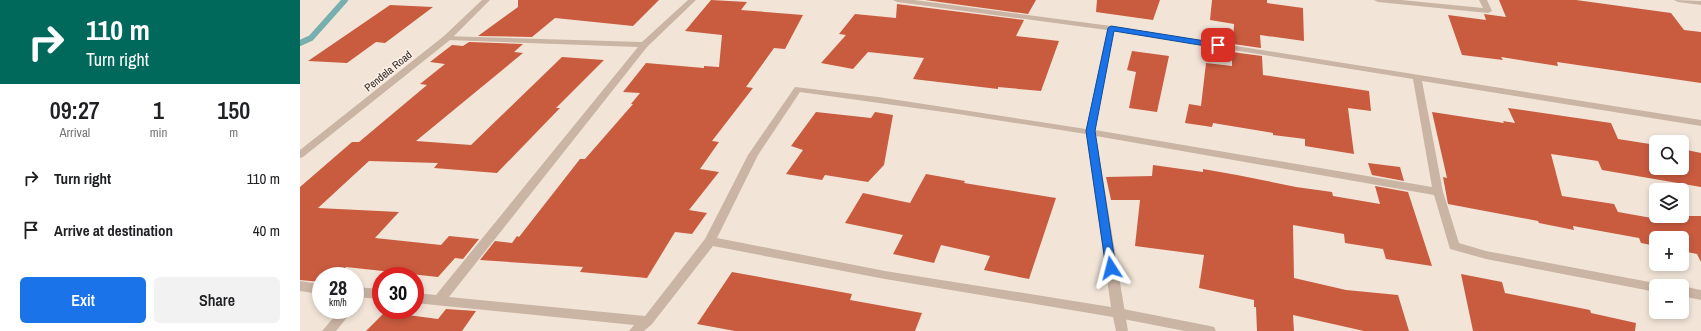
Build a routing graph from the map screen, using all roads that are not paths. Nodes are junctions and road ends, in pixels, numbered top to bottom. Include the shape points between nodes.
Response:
1 (486, 0) edge
2 (692, 0) edge
3 (897, 0) edge
4 (1378, 0) edge
5 (1483, 0) edge
6 (1678, 0) edge
7 (1701, 3) edge
8 (1111, 28) junction
9 (447, 38) junction
10 (644, 45) junction
11 (1417, 76) junction
12 (1701, 123) edge
13 (1090, 131) junction
14 (300, 155) edge
15 (1438, 192) junction
16 (710, 241) junction
17 (300, 286) edge
18 (1649, 286) edge
19 (312, 287) edge
20 (1689, 292) edge
21 (1701, 295) edge
22 (424, 299) edge
23 (439, 300) junction
24 (1118, 313) junction
25 (339, 319) edge
26 (648, 321) junction
27 (328, 331) edge
28 (635, 331) edge
29 (1122, 331) edge
30 (1210, 331) edge

1 - 9 street, Pendela Road
2 - 10 street
3 - 8 street
4 - 5 street via 1488,11
6 - 7 street
8 - 11 street
8 - 13 street
9 - 10 street
9 - 14 street, Pendela Road
10 - 23 street
11 - 12 street
11 - 15 street
13 - 15 street
13 - 16 street via 928,105 798,89 753,155
13 - 24 street
15 - 18 street via 1454,246 1486,255
16 - 24 street via 885,275
16 - 26 street
17 - 19 street
20 - 21 street
22 - 23 street
23 - 26 street
24 - 29 street
24 - 30 street
25 - 27 street
26 - 28 street

